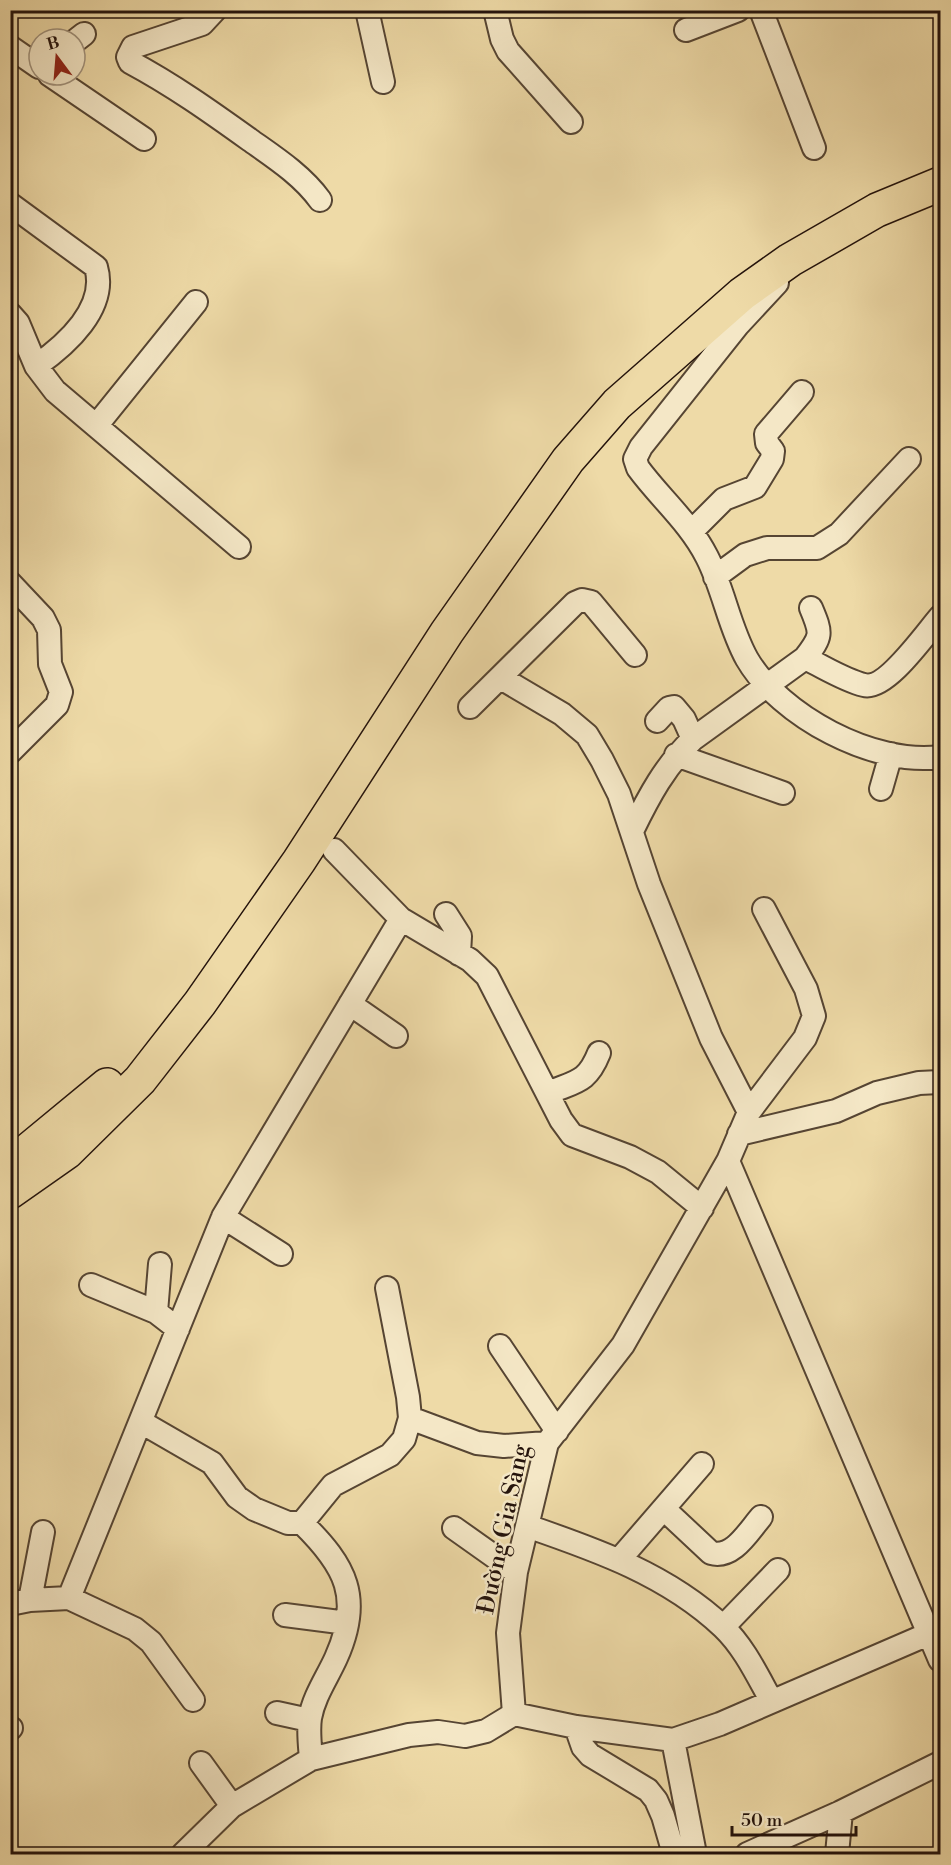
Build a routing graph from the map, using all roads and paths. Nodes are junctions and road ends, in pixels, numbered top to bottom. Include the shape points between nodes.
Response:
1 (215, 10) edge
2 (367, 10) edge
3 (495, 10) edge
4 (738, 10) edge
5 (761, 10) edge
6 (686, 30) dead end
7 (10, 47) edge
8 (27, 59) edge
9 (384, 82) dead end
10 (68, 87) edge
11 (571, 122) dead end
12 (144, 139) dead end
13 (814, 148) dead end
14 (940, 166) edge
15 (940, 184) edge
16 (320, 200) dead end
17 (10, 204) edge
18 (777, 284) dead end
19 (196, 302) dead end
20 (10, 314) edge
21 (36, 366) junction
22 (801, 392) dead end
23 (96, 426) junction
24 (909, 459) dead end
25 (692, 531) junction
26 (239, 547) dead end
27 (715, 577) junction
28 (10, 583) edge
29 (811, 608) dead end
30 (940, 617) edge
31 (635, 655) dead end
32 (805, 658) junction
33 (501, 678) junction
34 (765, 686) junction
35 (470, 707) dead end
36 (657, 721) dead end
37 (693, 739) junction
38 (10, 752) edge
39 (891, 754) junction
40 (676, 755) junction
41 (940, 757) edge
42 (881, 789) dead end
43 (783, 794) dead end
44 (632, 831) junction
45 (334, 850) dead end
46 (764, 909) dead end
47 (446, 914) dead end
48 (401, 919) junction
49 (459, 954) junction
50 (350, 1004) junction
51 (396, 1036) dead end
52 (599, 1053) dead end
53 (940, 1082) edge
54 (548, 1093) junction
55 (749, 1112) junction
56 (739, 1134) junction
57 (728, 1161) junction
58 (10, 1165) edge
59 (10, 1192) edge
60 (702, 1208) junction
61 (224, 1217) junction
62 (281, 1254) dead end
63 (160, 1264) dead end
64 (91, 1285) dead end
65 (387, 1288) dead end
66 (156, 1312) junction
67 (178, 1329) junction
68 (500, 1346) dead end
69 (410, 1418) junction
70 (141, 1422) junction
71 (552, 1437) junction
72 (702, 1464) dead end
73 (664, 1509) junction
74 (761, 1517) dead end
75 (302, 1523) junction
76 (527, 1526) junction
77 (454, 1528) dead end
78 (43, 1532) dead end
79 (619, 1560) junction
80 (778, 1570) dead end
81 (516, 1572) junction
82 (69, 1598) junction
83 (20, 1602) edge
84 (285, 1615) dead end
85 (347, 1623) junction
86 (723, 1627) junction
87 (935, 1631) edge
88 (940, 1660) edge
89 (193, 1700) dead end
90 (771, 1700) junction
91 (277, 1713) dead end
92 (514, 1714) junction
93 (309, 1720) junction
94 (576, 1727) junction
95 (616, 1733) junction
96 (673, 1740) junction
97 (311, 1759) junction
98 (201, 1763) dead end
99 (940, 1763) edge
100 (607, 1764) junction
101 (614, 1786) dead end
102 (648, 1790) junction
103 (232, 1806) junction
104 (841, 1812) junction
105 (183, 1854) edge
106 (674, 1854) edge
107 (695, 1854) edge
108 (747, 1854) edge
109 (837, 1854) edge

1 - 16 street via 202,24 133,47 130,62 172,84 267,152 311,187
2 - 9 street
3 - 11 street via 501,39 508,51
4 - 6 street
5 - 13 street
7 - 8 street
10 - 12 street
14 - 58 highway via 822,222 782,248 662,339 586,414 437,612 275,863 160,1022 103,1090
15 - 59 highway via 877,210 790,260 742,294 617,404 562,468 447,632 299,861 200,1003 140,1080 67,1152
17 - 21 street via 96,267 99,279 97,298 69,339
18 - 25 street via 738,325 635,459 655,491
19 - 23 street
20 - 21 street via 18,323
21 - 23 street via 56,391
22 - 25 street via 766,434 772,459 755,487 724,499
23 - 26 street
24 - 27 street via 839,534 817,548 767,548 745,555
25 - 27 street
27 - 34 street via 733,630
28 - 38 street via 43,618 49,630 51,664 61,692 57,705
29 - 32 street via 820,633
30 - 32 street via 877,685 866,686
31 - 33 street via 591,602 582,600 574,603
32 - 34 street
33 - 35 street
33 - 44 street via 562,714 587,735 619,794
34 - 37 street
34 - 39 street via 847,742
36 - 37 street via 674,707
37 - 40 street
39 - 41 street
39 - 42 street
40 - 43 street
40 - 44 street via 653,786
44 - 55 street via 649,884 711,1038
45 - 48 street
46 - 55 street, Đường Gia Sàng via 806,989 814,1016 804,1038
47 - 49 street via 460,936
48 - 49 street
48 - 50 street
49 - 54 street via 488,976
50 - 51 street
50 - 61 street
52 - 54 street via 592,1072
53 - 56 street via 877,1093 836,1111
54 - 60 street via 572,1135 658,1172
55 - 56 street, Đường Gia Sàng
56 - 57 street, Đường Gia Sàng
57 - 60 street, Đường Gia Sàng
57 - 87 street
60 - 71 street, Đường Gia Sàng via 623,1345
61 - 62 street
61 - 67 street
63 - 66 street
64 - 66 street
65 - 69 street
66 - 67 street
67 - 70 street
68 - 71 street
69 - 71 street via 477,1443 504,1446
69 - 75 street via 404,1439 390,1455 333,1485
70 - 75 street via 212,1463 237,1497 254,1509 288,1523
70 - 82 street
71 - 76 street, Đường Gia Sàng
72 - 73 street
73 - 74 street via 711,1552 720,1555 730,1552
73 - 79 street
75 - 85 street via 329,1549 342,1571 348,1596
76 - 79 street
76 - 81 street, Đường Gia Sàng
77 - 81 street
78 - 83 street
79 - 86 street via 682,1596
80 - 86 street
81 - 92 street, Đường Gia Sàng via 508,1633
82 - 83 street
82 - 89 street via 135,1629 151,1642
84 - 85 street
85 - 93 street via 337,1657
86 - 90 street via 745,1653
87 - 88 street
87 - 90 street
90 - 96 street
91 - 93 street
92 - 94 street
92 - 97 street via 486,1731 465,1736 438,1732 409,1735
93 - 97 street
94 - 95 street
94 - 100 street via 583,1747
95 - 96 street
95 - 100 street
96 - 107 street
97 - 103 street
98 - 103 street
99 - 104 street
100 - 102 street
101 - 102 street via 626,1794
102 - 106 street via 663,1816
103 - 105 street
104 - 108 street
104 - 109 street

